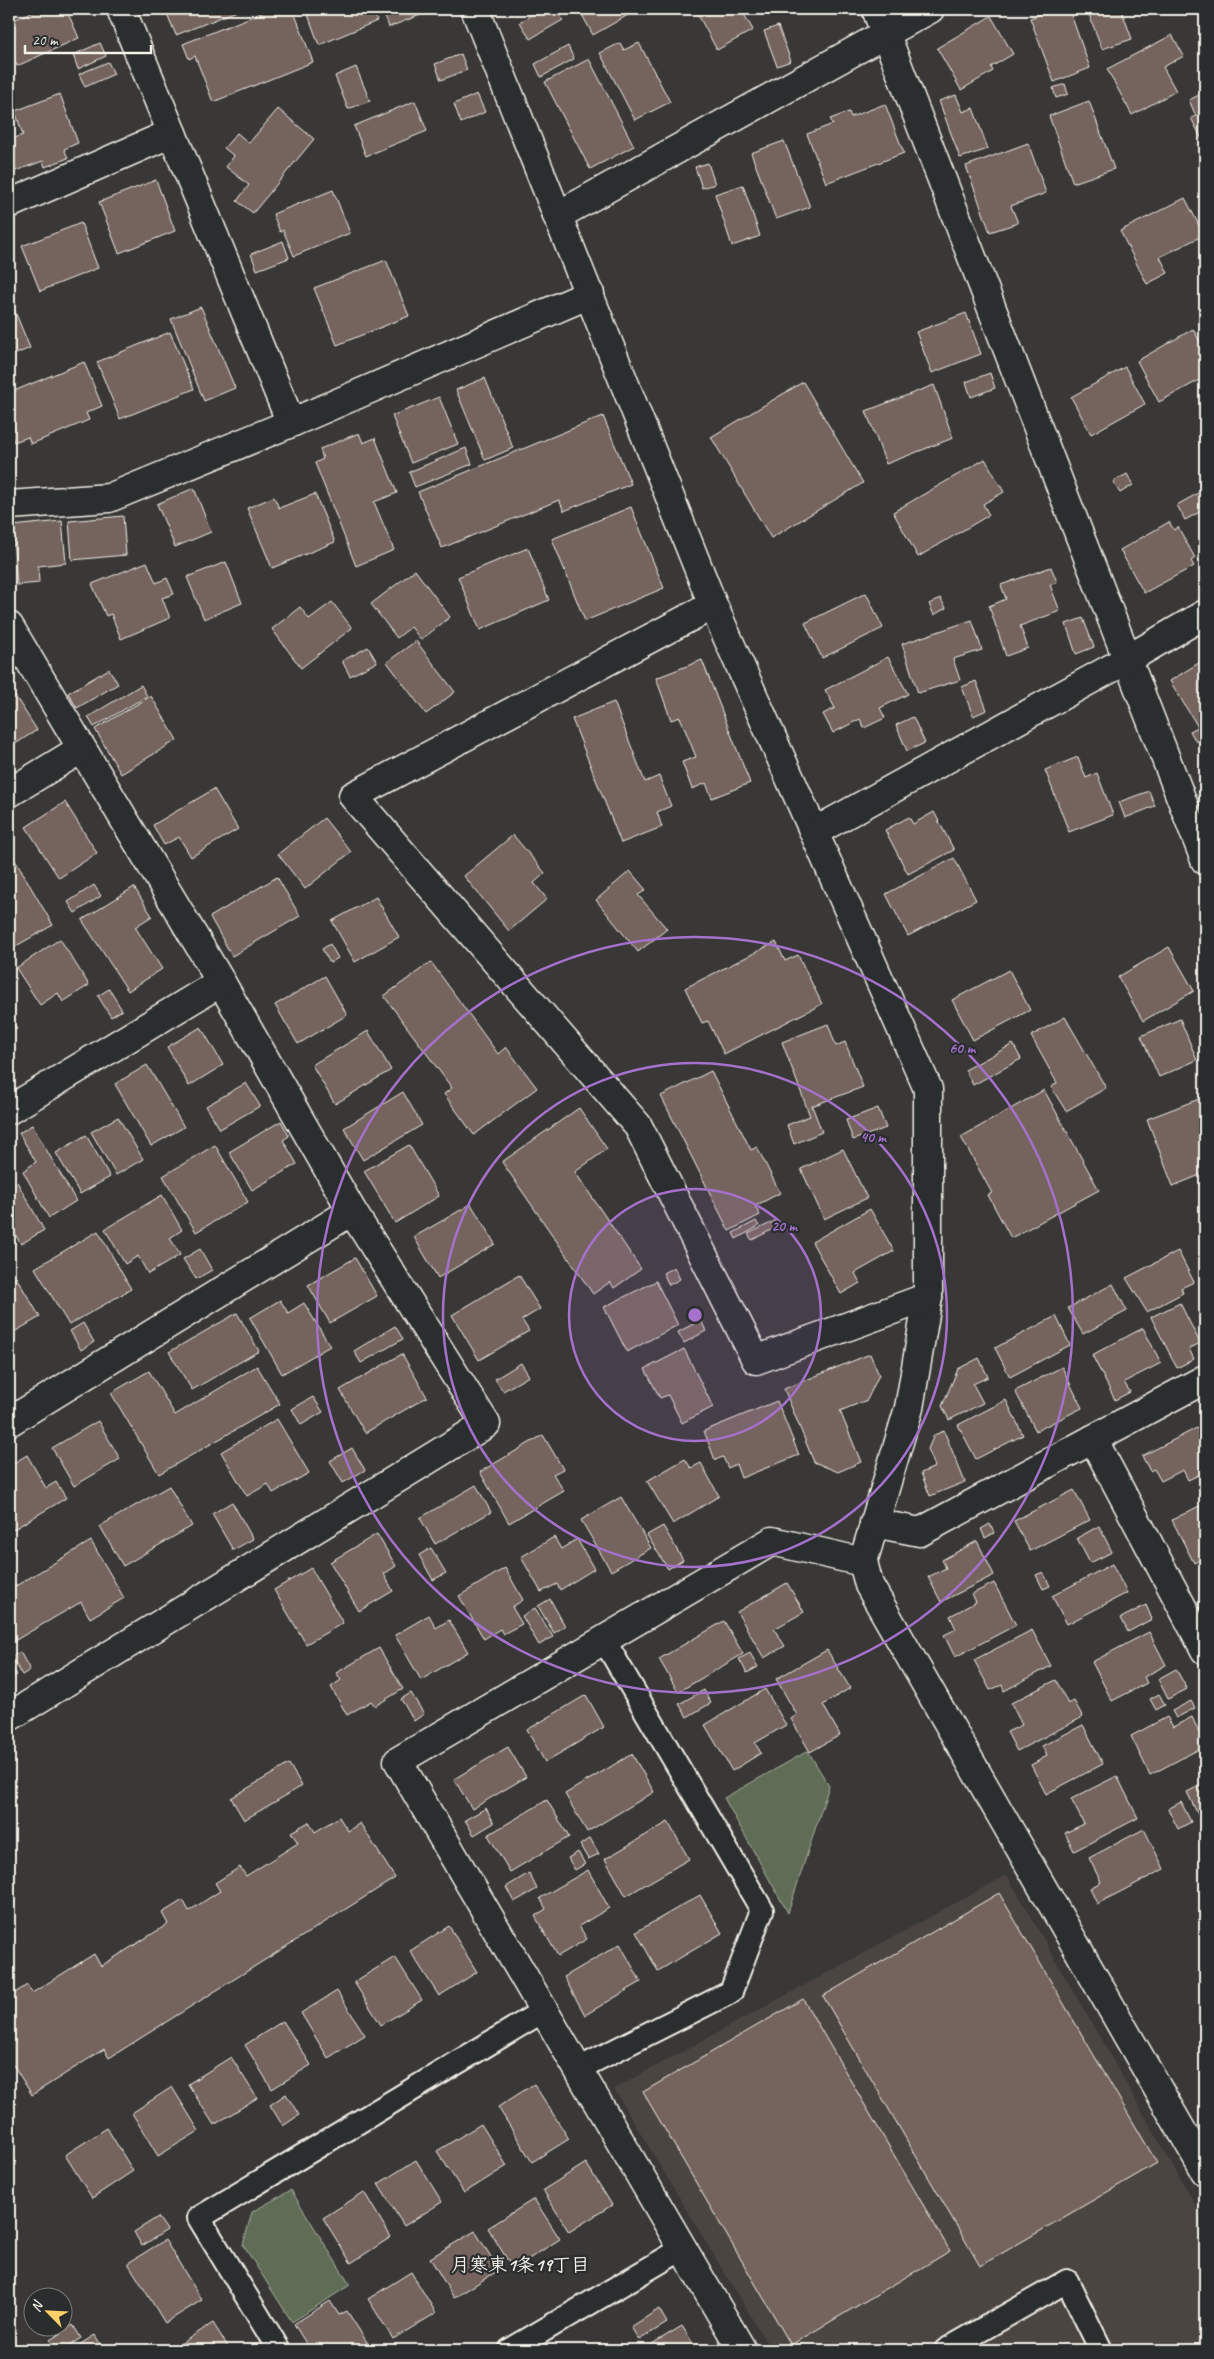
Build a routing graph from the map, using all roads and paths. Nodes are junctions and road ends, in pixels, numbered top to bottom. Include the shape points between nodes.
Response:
1 (121, 9) edge
2 (476, 9) edge
3 (876, 9) edge
4 (930, 9) edge
5 (885, 34) junction
6 (172, 133) junction
7 (9, 204) edge
8 (556, 216) junction
9 (590, 294) junction
10 (291, 423) junction
11 (9, 505) edge
12 (713, 605) junction
13 (1205, 614) edge
14 (9, 626) edge
15 (1128, 659) junction
16 (81, 749) junction
17 (9, 793) edge
18 (814, 832) junction
19 (1205, 860) edge
20 (221, 982) junction
21 (9, 1110) edge
22 (352, 1211) junction
23 (928, 1297) junction
24 (1205, 1379) edge
25 (9, 1422) edge
26 (1093, 1439) junction
27 (874, 1522) junction
28 (863, 1562) junction
29 (604, 1640) junction
30 (1205, 1650) edge
31 (9, 1717) edge
32 (543, 2010) junction
33 (578, 2069) junction
34 (1205, 2170) edge
35 (682, 2249) junction
36 (279, 2350) edge
37 (510, 2350) edge
38 (742, 2350) edge
39 (946, 2350) edge
40 (1101, 2350) edge

1 - 6 street
2 - 8 street
3 - 5 street
4 - 5 street
5 - 8 street
5 - 15 street
6 - 7 street
6 - 10 street
8 - 9 street
9 - 10 street
9 - 12 street
10 - 11 street via 109,498
12 - 18 street
12 - 23 street via 353,796 638,1126 756,1360
13 - 15 street
14 - 16 street
15 - 18 street
15 - 19 street
16 - 17 street
16 - 20 street
18 - 23 street via 928,1089
20 - 21 street
20 - 22 street
22 - 25 street
22 - 31 street via 486,1424
23 - 27 street via 909,1408
24 - 26 street
26 - 27 street via 920,1532
26 - 30 street
27 - 28 street
28 - 29 street via 772,1540
28 - 34 street via 869,1585
29 - 32 street via 398,1761
29 - 33 lane via 762,1910 731,1992
32 - 33 street
32 - 36 lane via 199,2218
33 - 35 street
35 - 37 lane
35 - 38 street
39 - 40 lane via 1067,2281

